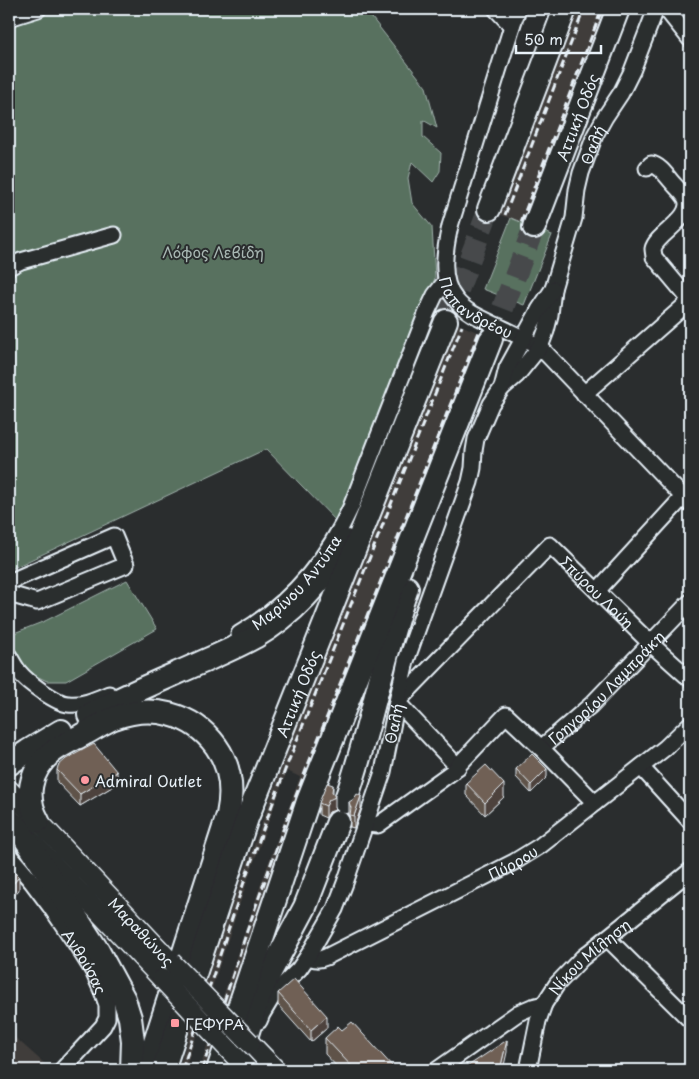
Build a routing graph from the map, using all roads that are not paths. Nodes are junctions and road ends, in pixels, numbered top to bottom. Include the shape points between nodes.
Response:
1 (14, 9) edge
2 (38, 9) edge
3 (496, 9) edge
4 (518, 9) edge
5 (565, 9) edge
6 (618, 9) edge
7 (656, 9) edge
8 (666, 9) edge
9 (9, 14) edge
10 (9, 18) edge
11 (512, 26) junction
12 (690, 39) edge
13 (647, 168) dead end
14 (489, 209) tunnel mouth
15 (534, 227) tunnel mouth
16 (114, 235) dead end
17 (9, 267) edge
18 (446, 280) junction
19 (554, 289) junction
20 (690, 301) edge
21 (446, 321) tunnel mouth
22 (524, 338) junction
23 (540, 347) junction
24 (502, 388) junction
25 (584, 394) junction
26 (411, 410) junction
27 (687, 500) edge
28 (9, 582) edge
29 (597, 591) junction
30 (9, 594) edge
31 (690, 602) edge
32 (651, 644) junction
33 (9, 656) edge
34 (690, 679) edge
35 (397, 702) junction
36 (690, 724) edge
37 (541, 748) junction
38 (18, 752) edge
39 (9, 764) edge
40 (458, 767) junction
41 (641, 767) junction
42 (9, 790) edge
43 (595, 804) junction
44 (690, 821) edge
45 (21, 822) edge
46 (366, 824) junction
47 (9, 855) edge
48 (690, 871) edge
49 (607, 938) junction
50 (308, 956) junction
51 (544, 1004) junction
52 (690, 1020) edge
53 (250, 1043) junction
54 (62, 1070) edge
55 (132, 1070) edge
56 (146, 1070) edge
57 (163, 1070) edge
58 (218, 1070) edge
59 (236, 1070) edge
60 (248, 1070) edge
61 (276, 1070) edge
62 (437, 1070) edge
63 (528, 1070) edge

1 - 9 street
2 - 10 street
3 - 11 street
4 - 11 street, Παπανδρέου
5 - 14 highway
6 - 15 highway, Αττική Οδός
7 - 19 street, Θαλή via 622,93 595,135 579,182 574,218
8 - 12 street
11 - 18 street, Παπανδρέου via 450,226 446,244
13 - 20 street via 656,164 686,199 683,216 653,250 654,257
16 - 17 street
18 - 22 street, Παπανδρέου via 456,300 470,313
18 - 33 street, Μαρίνου Αντύπα via 427,312 342,529 317,566 292,593 251,627 227,641 95,700 69,705 60,702 20,673
19 - 22 street, Θαλή
19 - 23 street, Θαλή
20 - 25 street
21 - 26 highway, Αττική Οδός
22 - 23 street, Παπανδρέου
22 - 24 street, Θαλή via 508,368
23 - 24 street, Θαλή
23 - 25 street, Παπανδρέου
24 - 35 street, Θαλή via 491,404 476,439 470,482 406,661
25 - 27 street, Παπανδρέου
26 - 38 highway via 342,548 323,577 299,604 245,643 106,706
26 - 57 highway, Αττική Οδός via 247,818
27 - 29 street
28 - 30 street via 114,536 126,565 37,602
29 - 32 street, Σπύρου Λούη
29 - 35 street, Σπύρου Λούη via 550,545
31 - 32 street, Γρηγορίου Λαμπράκη
32 - 34 street, Σπύρου Λούη
32 - 37 street, Γρηγορίου Λαμπράκη via 591,705
35 - 40 street
35 - 46 street, Θαλή via 383,772
36 - 41 street, Πύρρου
37 - 40 street via 506,715
37 - 43 street
38 - 39 highway
40 - 46 street via 378,825
41 - 43 street, Πύρρου
41 - 44 street
42 - 45 main road, Μαραθώνος
43 - 50 street, Πύρρου via 514,862 320,960
45 - 53 main road, Μαραθώνος, bridge via 171,962
45 - 55 highway via 124,999 133,1041
45 - 56 highway via 33,812 30,789 41,763 52,752 114,718 146,711 177,716 207,735 219,750 231,790 228,815
45 - 60 main road, Μαραθώνος, bridge
46 - 50 street, Θαλή via 335,909
47 - 54 street, Ανθούσας via 76,944 93,971 107,1004 107,1018 103,1026
48 - 49 street, Νίκου Μίληση
49 - 51 street, Νίκου Μίληση via 571,969
49 - 52 street
50 - 53 street, Θαλή via 274,994
51 - 62 street via 518,1013
51 - 63 street, Νίκου Μίληση via 536,1026
53 - 61 main road, Μαραθώνος
58 - 59 highway via 308,801 491,339 466,427 402,603 342,812 305,907 266,980

